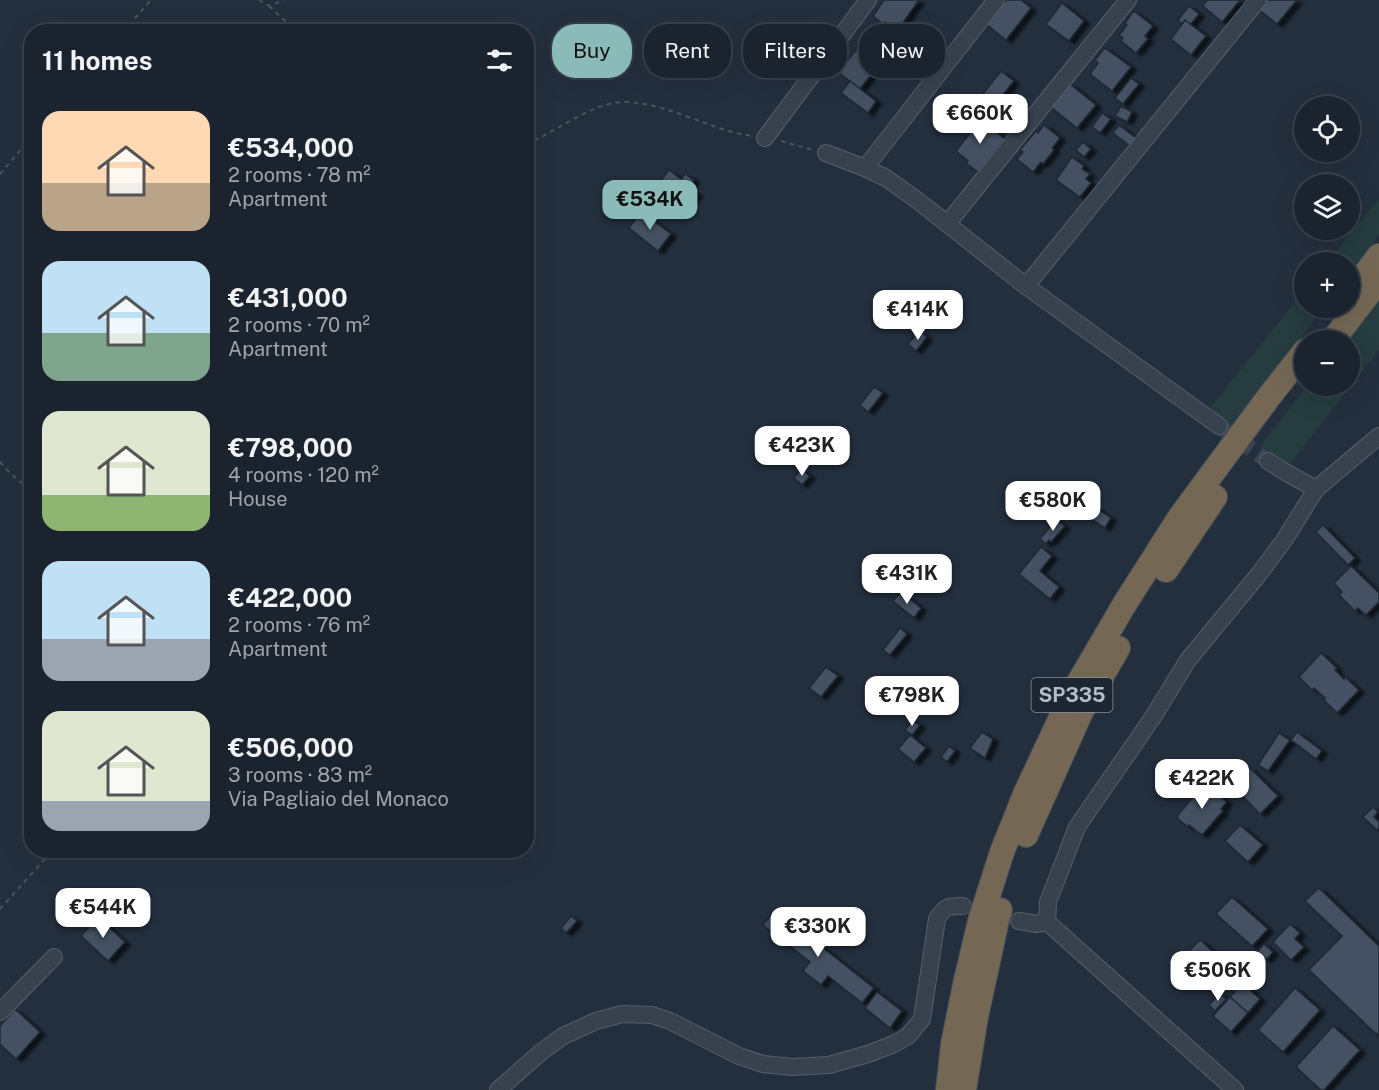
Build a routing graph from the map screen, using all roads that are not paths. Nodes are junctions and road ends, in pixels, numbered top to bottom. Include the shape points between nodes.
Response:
1 (868, 0) edge
2 (996, 0) edge
3 (1128, 0) edge
4 (1258, 0) edge
5 (765, 138) road end
6 (826, 153) road end
7 (865, 168) junction
8 (947, 224) junction
9 (1379, 256) edge
10 (1360, 280) edge
11 (1379, 280) edge
12 (1026, 286) junction
13 (1331, 318) edge
14 (1321, 330) edge
15 (1341, 330) edge
16 (1294, 365) edge
17 (1294, 392) edge
18 (1219, 426) tunnel mouth
19 (1379, 436) edge
20 (1268, 460) tunnel mouth
21 (1316, 489) junction
22 (963, 906) dead end
23 (1018, 921) dead end
24 (1047, 922) junction
25 (54, 957) dead end
26 (0, 1012) edge
27 (498, 1090) edge
28 (948, 1090) edge
29 (964, 1090) edge
30 (1235, 1090) edge

1 - 5 street
2 - 7 street
3 - 8 street
4 - 12 street
6 - 7 street
7 - 8 street via 886,178
8 - 12 street
9 - 10 highway
11 - 15 highway
12 - 18 street
13 - 14 highway
16 - 28 highway, SP335 via 1180,517 1072,694 1026,792 980,921 953,1044
17 - 29 highway, SP335 via 1209,504 1138,613 1082,712 1028,828 997,920
19 - 21 street
20 - 21 street
21 - 24 street via 1259,574 1188,660 1077,827 1048,902
22 - 27 street via 950,906 937,919 922,1019 908,1036 885,1047 829,1065 763,1064 670,1021 652,1015 622,1014 563,1036
23 - 24 street
24 - 30 street
25 - 26 street

